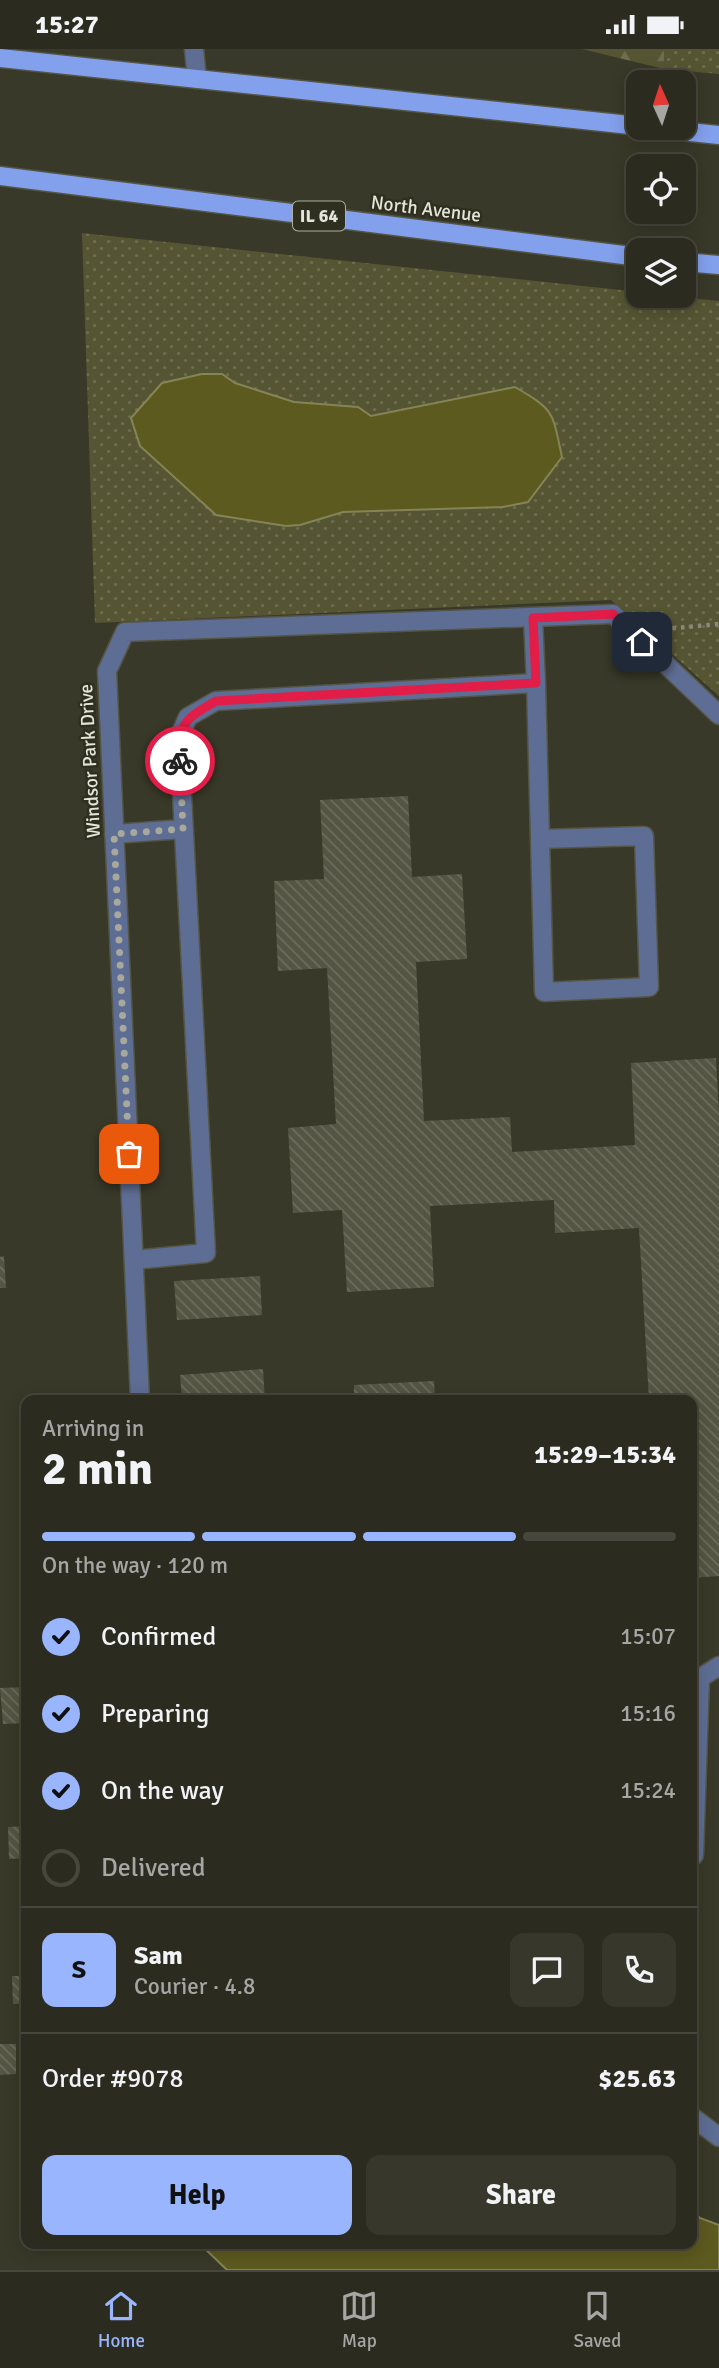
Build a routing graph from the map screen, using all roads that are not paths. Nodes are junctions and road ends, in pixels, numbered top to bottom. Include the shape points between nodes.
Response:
1 (194, 49) edge
2 (0, 58) edge
3 (197, 79) junction
4 (626, 125) edge
5 (696, 133) edge
6 (719, 135) edge
7 (0, 176) edge
8 (626, 255) edge
9 (696, 263) edge
10 (719, 265) edge
11 (533, 618) junction
12 (536, 683) junction
13 (719, 715) edge
14 (183, 829) junction
15 (114, 834) junction
16 (540, 839) junction
17 (134, 1260) junction
18 (140, 1395) edge
19 (719, 1666) edge
20 (697, 1677) edge
21 (697, 2120) edge
22 (719, 2137) edge

1 - 3 street
2 - 3 main road
3 - 4 main road
5 - 6 main road
7 - 8 main road, North Avenue / IL 64
9 - 10 main road
11 - 12 street
11 - 13 street, Windsor Park Drive via 613,614
11 - 15 street, Windsor Park Drive via 125,632 107,671
12 - 14 street via 216,701 188,717 179,737
12 - 16 street
14 - 15 street
14 - 17 street via 206,1253
15 - 17 street, Windsor Park Drive
16 - 16 street via 544,992 649,987 644,836
17 - 18 street, Windsor Park Drive
19 - 20 street
21 - 22 street

